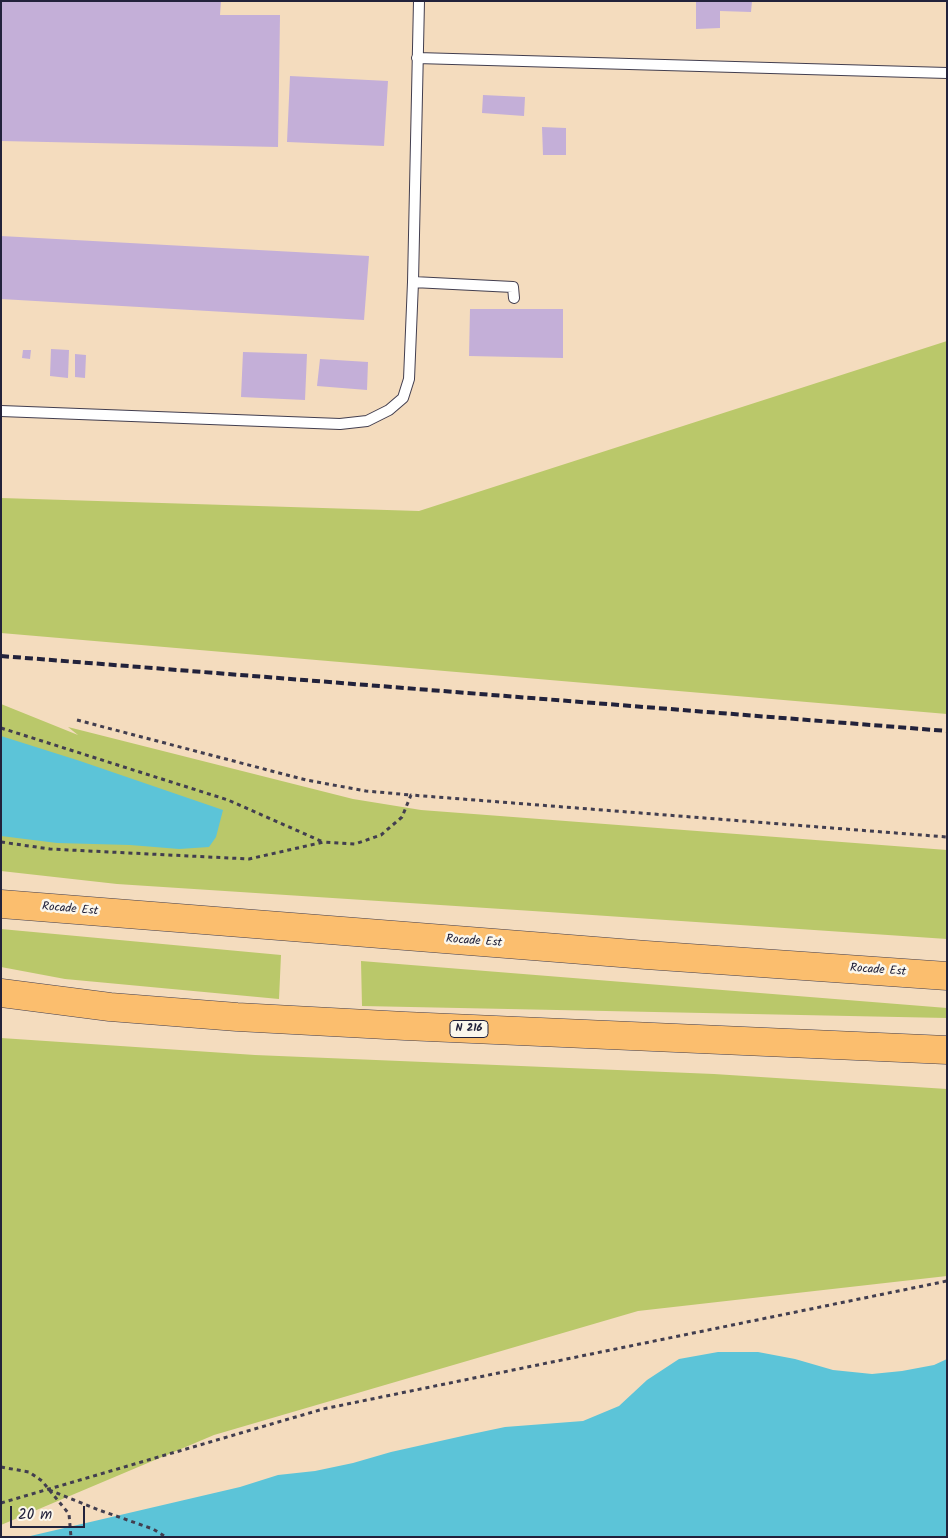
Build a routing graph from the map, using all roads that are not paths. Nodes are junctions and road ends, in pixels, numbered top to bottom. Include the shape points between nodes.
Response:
1 (419, 1) edge
2 (417, 58) junction
3 (947, 73) edge
4 (413, 282) junction
5 (514, 298) dead end
6 (1, 411) edge
7 (1, 904) edge
8 (947, 976) edge
9 (1, 993) edge
10 (947, 1050) edge

1 - 2 lane
2 - 3 lane
2 - 4 lane
4 - 5 lane via 513,287
4 - 6 lane via 409,379 403,398 389,410 367,421 340,424
7 - 8 highway, Rocade Est
9 - 10 highway, N 216 via 110,1007 237,1017

